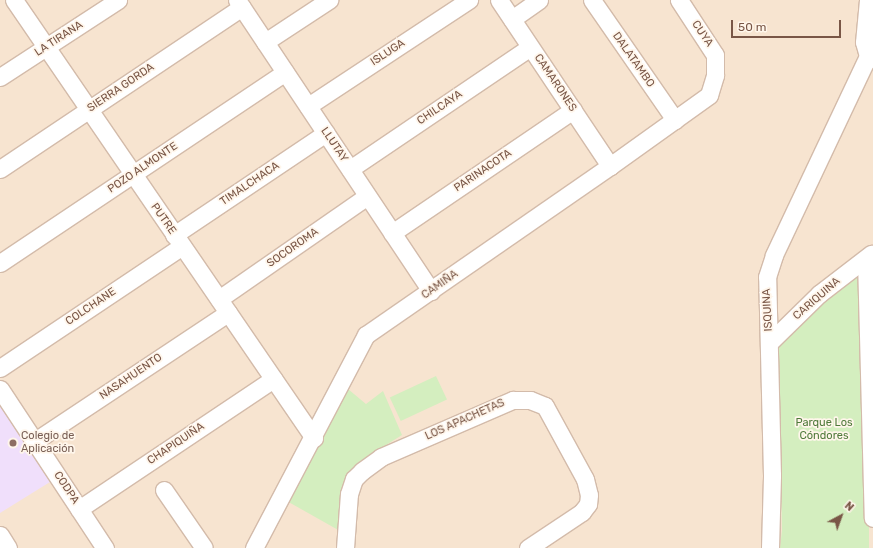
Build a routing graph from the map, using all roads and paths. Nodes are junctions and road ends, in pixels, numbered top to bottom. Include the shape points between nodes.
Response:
1 (14, 0) edge
2 (118, 0) edge
3 (329, 0) edge
4 (469, 0) edge
5 (499, 0) edge
6 (539, 0) edge
7 (592, 0) edge
8 (679, 0) edge
9 (868, 0) edge
10 (239, 4) edge
11 (512, 19) junction
12 (265, 42) junction
13 (530, 47) junction
14 (45, 48) junction
15 (871, 53) edge
16 (285, 72) junction
17 (0, 77) edge
18 (709, 95) joint
19 (308, 106) junction
20 (88, 110) junction
21 (573, 110) junction
22 (675, 120) junction
23 (326, 133) junction
24 (610, 166) junction
25 (0, 169) edge
26 (350, 169) junction
27 (133, 174) junction
28 (368, 196) junction
29 (392, 233) junction
30 (178, 240) junction
31 (869, 256) edge
32 (0, 263) edge
33 (431, 291) junction
34 (223, 306) junction
35 (870, 330) edge
36 (770, 342) junction
37 (0, 368) edge
38 (871, 375) edge
39 (273, 379) junction
40 (0, 389) edge
41 (314, 438) junction
42 (35, 441) junction
43 (872, 449) edge
44 (164, 490) dead end
45 (79, 509) junction
46 (873, 518) edge
47 (0, 535) edge
48 (8, 548) edge
49 (105, 548) edge
50 (204, 548) edge
51 (254, 548) edge
52 (345, 548) edge
53 (528, 548) edge
54 (770, 548) edge

1 - 14 street, PUTRE
2 - 14 street, LA TIRANA
3 - 12 street
4 - 19 street, ISLUGA
5 - 11 street, CAMARONES
6 - 11 street
7 - 22 street, DALATAMBO
8 - 18 street, CUYA via 716,55 716,75
9 - 15 street via 864,42
10 - 12 street, LLUTAY
10 - 20 street, SIERRA GORDA
11 - 13 street, CAMARONES
12 - 16 street, LLUTAY
13 - 21 street, CAMARONES
13 - 26 street, CHILCAYA
14 - 17 street, LA TIRANA
14 - 20 street, PUTRE
15 - 36 street, ISQUINA via 774,255 766,291
16 - 19 street, LLUTAY
16 - 27 street, POZO ALMONTE
18 - 22 street, CAMIÑA
19 - 23 street, LLUTAY
20 - 25 street, SIERRA GORDA
20 - 27 street, PUTRE
21 - 24 street, CAMARONES
21 - 29 street, PARINACOTA
22 - 24 street, CAMIÑA
23 - 26 street, LLUTAY
23 - 30 street, TIMALCHACA
24 - 33 street, CAMIÑA
26 - 28 street, LLUTAY
27 - 30 street, PUTRE
27 - 32 street, POZO ALMONTE
28 - 29 street, LLUTAY
28 - 34 street, SOCOROMA
29 - 33 street, LLUTAY
30 - 34 street, PUTRE
30 - 37 street, COLCHANE
31 - 35 street, CARIQUINA
31 - 36 street, CARIQUINA via 819,294
33 - 41 street, CAMIÑA via 366,335
34 - 39 street, PUTRE
34 - 42 street, NASAHUENTO
35 - 38 street, CARIQUINA
36 - 54 street, ISQUINA
38 - 43 street, CARIQUINA
39 - 41 street, PUTRE
39 - 45 street, CHAPIQUIÑA
40 - 42 street, CODPA
41 - 51 street, CAMIÑA
42 - 45 street, CODPA
43 - 46 street, CARIQUINA
44 - 50 street
45 - 49 street, CODPA
47 - 48 street
52 - 53 street, LOS APACHETAS via 349,494 354,479 362,471 381,457 512,400 530,400 544,406 585,479 589,495 588,504 582,512

